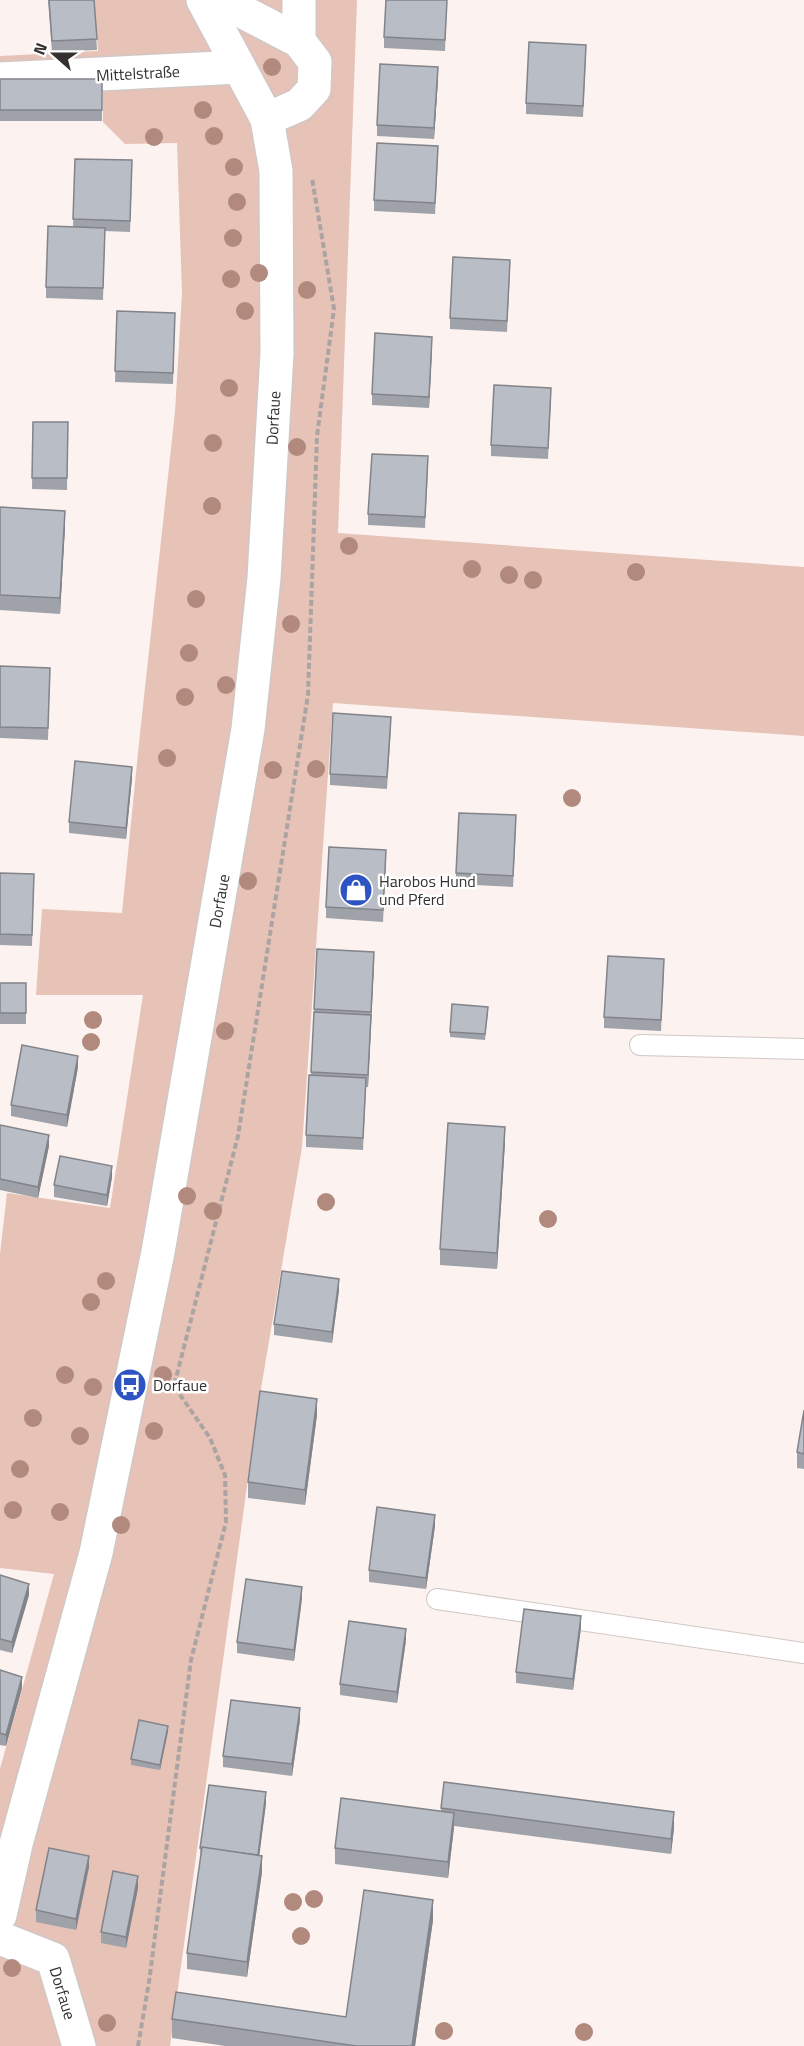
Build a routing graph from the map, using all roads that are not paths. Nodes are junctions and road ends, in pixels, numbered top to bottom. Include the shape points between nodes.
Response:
1 (203, 0) edge
2 (220, 0) edge
3 (298, 0) edge
4 (299, 41) junction
5 (239, 68) junction
6 (0, 79) edge
7 (267, 119) junction
8 (640, 1045) dead end
9 (804, 1048) edge
10 (437, 1599) dead end
11 (804, 1653) edge
12 (0, 1915) edge
13 (0, 1938) edge
14 (80, 2046) edge

1 - 5 street, Dorfaue
2 - 4 street
3 - 4 street
4 - 7 street via 315,62 314,89 299,105
5 - 6 street, Mittelstraße
5 - 7 street, Dorfaue
7 - 12 street, Dorfaue via 276,171 277,353 264,578 248,729 158,1252 98,1542
8 - 9 lane
10 - 11 lane
13 - 14 street, Dorfaue via 53,1959

